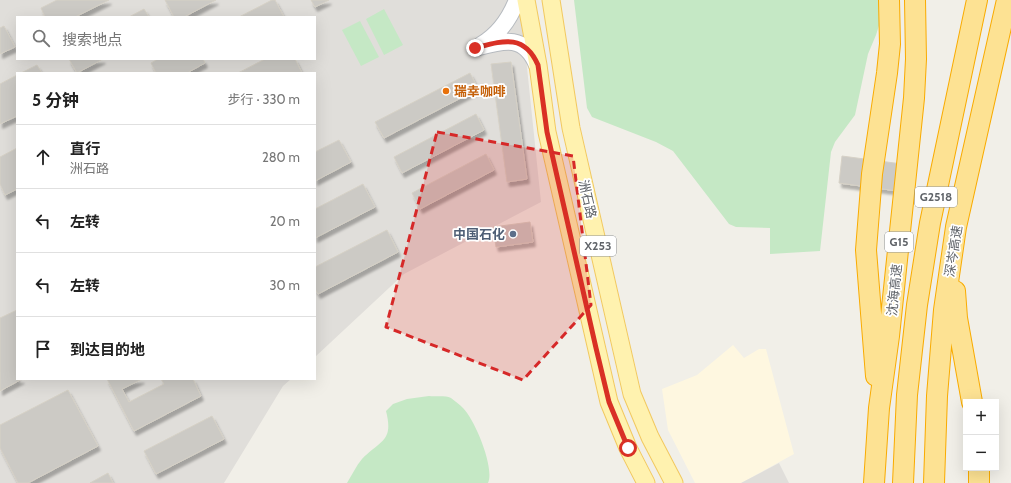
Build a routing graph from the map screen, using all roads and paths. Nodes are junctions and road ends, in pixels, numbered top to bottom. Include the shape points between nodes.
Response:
1 (517, 0) edge
2 (526, 0) edge
3 (551, 0) edge
4 (889, 0) edge
5 (915, 0) edge
6 (977, 0) edge
7 (1007, 0) edge
8 (1011, 0) edge
9 (538, 65) junction
10 (971, 399) edge
11 (878, 408) junction
12 (979, 471) edge
13 (646, 483) edge
14 (674, 483) edge
15 (874, 483) edge
16 (903, 483) edge
17 (934, 483) edge
18 (979, 483) edge

1 - 9 street via 498,31 488,41 475,48 507,41 517,42 526,48
2 - 9 main road, 洲石路 / X253
3 - 14 main road, 洲石路 / X253 via 571,128 632,394 650,437
4 - 11 highway via 888,74 872,174 866,250
5 - 11 highway, 沈海高速 / G15 via 914,98 889,336
6 - 16 highway, 深岑高速 / G2518 via 930,223 907,396
7 - 17 highway, 深岑高速 via 956,227 944,310 937,396
8 - 10 highway via 956,256 957,318
9 - 13 main road, 洲石路 / X253 via 547,132 609,402
11 - 15 highway, 沈海高速 / G15
12 - 18 highway

